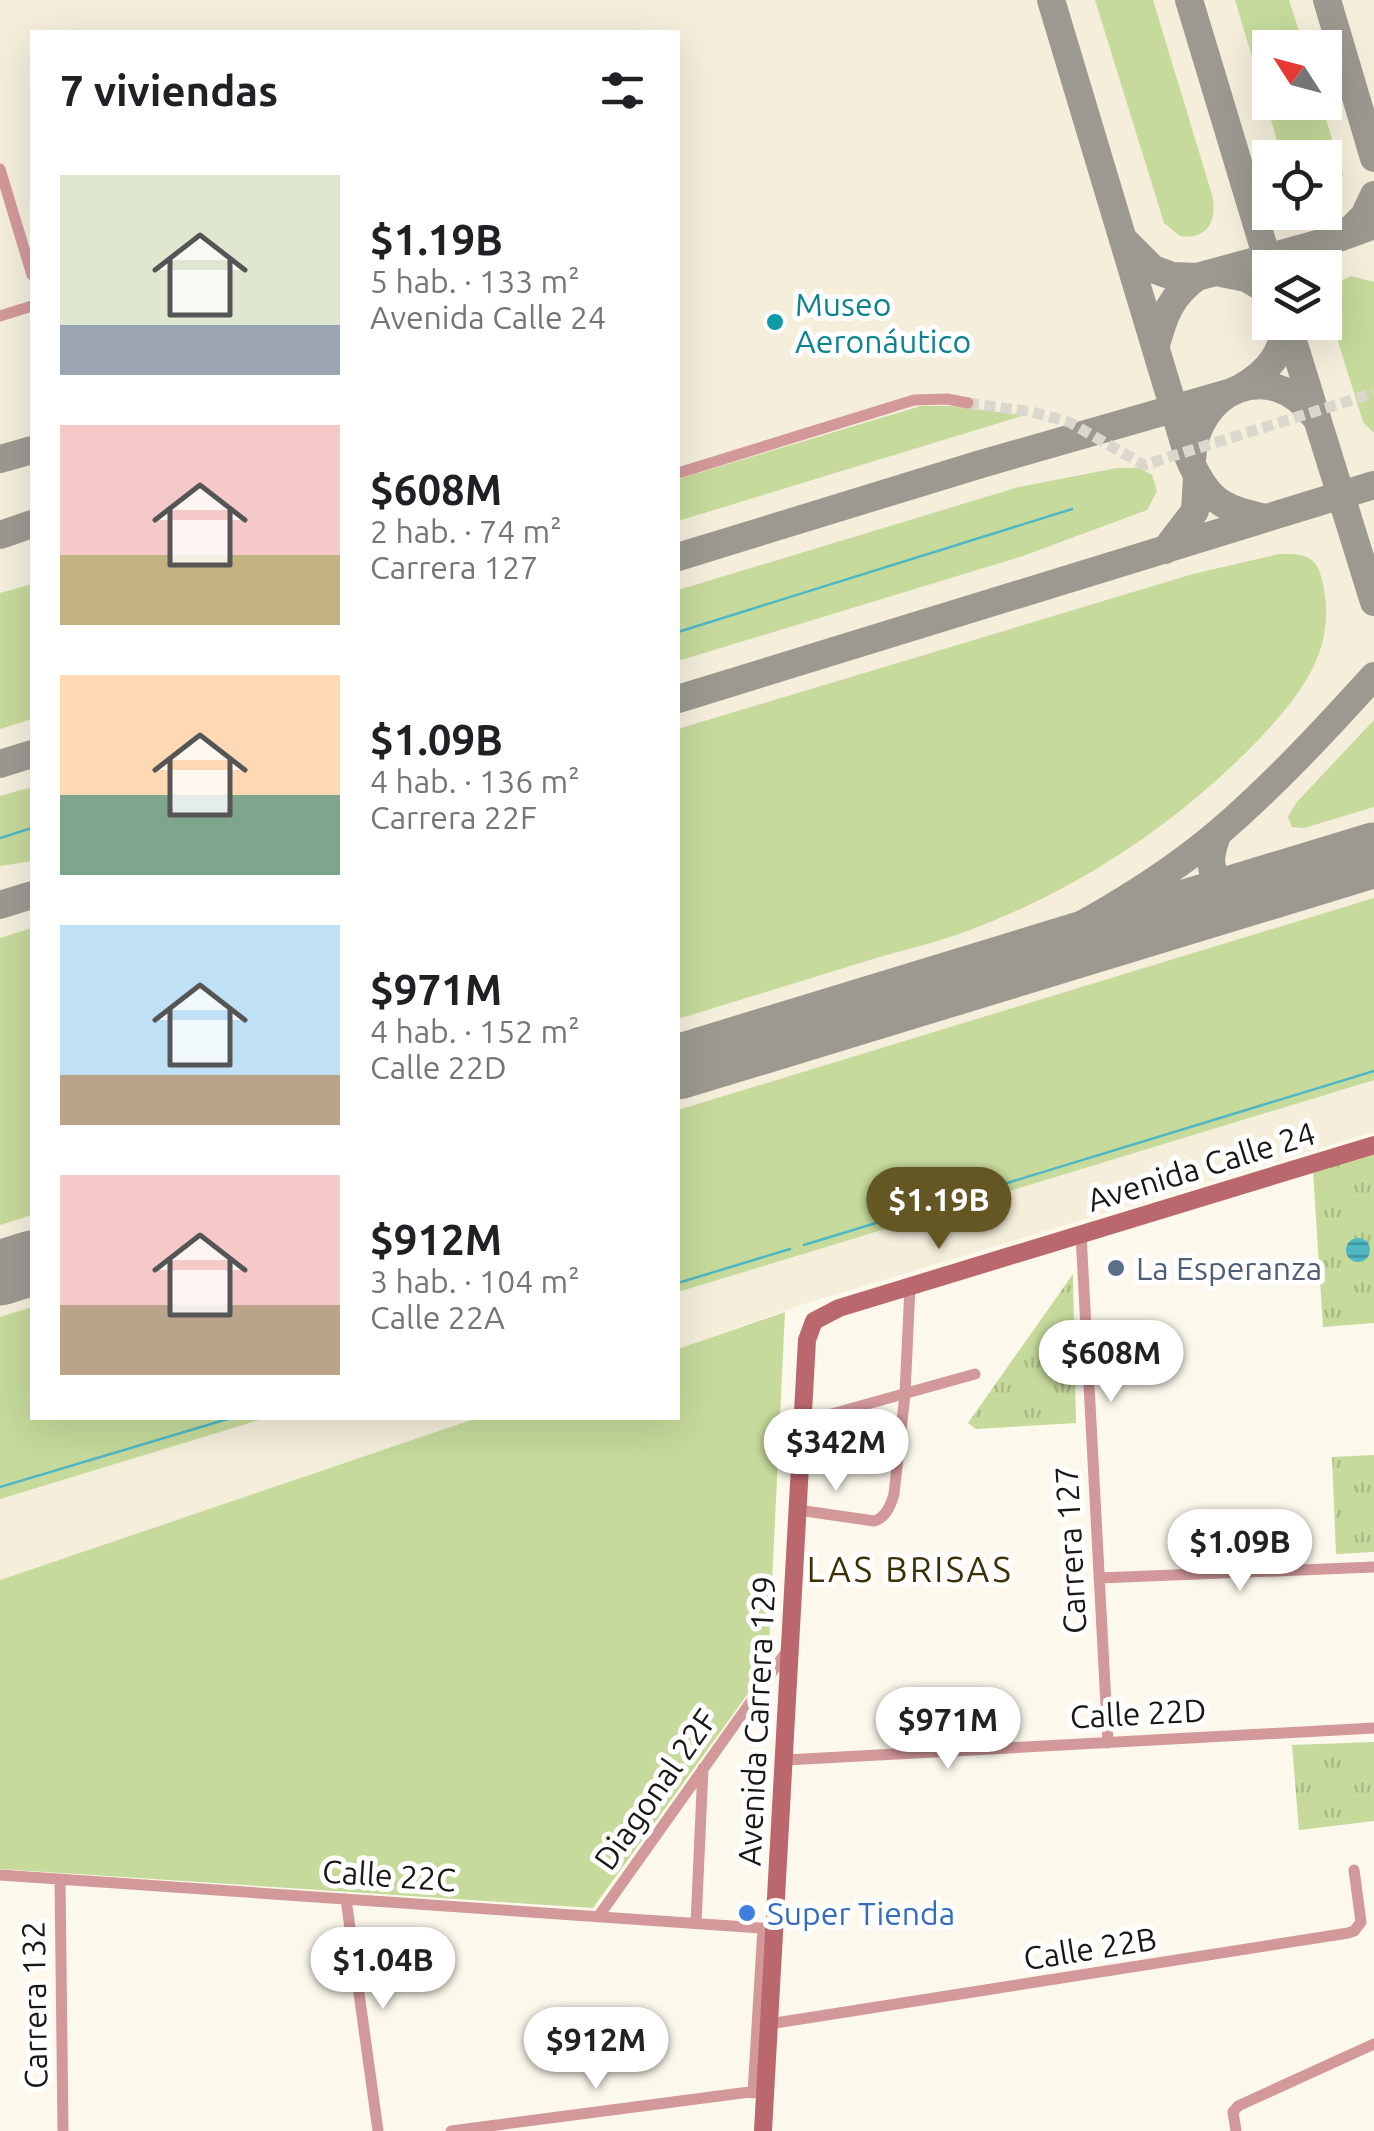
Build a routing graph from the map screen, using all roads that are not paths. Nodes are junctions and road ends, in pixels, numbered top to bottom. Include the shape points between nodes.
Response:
1 (0, 169) edge
2 (30, 268) edge
3 (30, 307) edge
4 (0, 316) edge
5 (968, 403) tunnel mouth
6 (680, 472) edge
7 (1374, 1145) edge
8 (1081, 1234) junction
9 (910, 1286) junction
10 (818, 1317) joint
11 (975, 1374) dead end
12 (904, 1394) junction
13 (803, 1422) junction
14 (798, 1510) junction
15 (1374, 1567) edge
16 (1099, 1578) junction
17 (791, 1645) junction
18 (1374, 1728) edge
19 (1108, 1743) junction
20 (786, 1760) junction
21 (703, 1768) junction
22 (1354, 1870) dead end
23 (0, 1875) edge
24 (60, 1879) junction
25 (346, 1899) junction
26 (598, 1916) junction
27 (696, 1923) junction
28 (769, 1929) junction
29 (769, 2024) junction
30 (1374, 2044) edge
31 (759, 2092) junction
32 (64, 2131) edge
33 (378, 2131) edge
34 (452, 2131) edge
35 (763, 2131) edge
36 (1236, 2131) edge

1 - 2 street
3 - 4 street
5 - 6 street via 914,400
7 - 8 main road, Avenida Calle 24
8 - 9 main road, Avenida Calle 24
8 - 16 street, Carrera 127
9 - 10 main road, Avenida Calle 24
9 - 12 street
10 - 13 main road, Avenida Carrera 129 via 807,1340
11 - 12 street
12 - 13 street
12 - 14 street via 894,1494 886,1513 874,1521
13 - 14 main road, Avenida Carrera 129
14 - 17 main road, Avenida Carrera 129
15 - 16 street
16 - 19 street, Carrera 127
17 - 20 main road, Avenida Carrera 129
17 - 21 street, Diagonal 22F
18 - 19 street, Calle 22D
19 - 20 street, Calle 22D
20 - 28 main road, Avenida Carrera 129
21 - 26 street, Diagonal 22F
21 - 27 street
22 - 29 street, Calle 22B via 1362,1922 1348,1933
23 - 24 street, Calle 22C
24 - 25 street, Calle 22C
24 - 32 street, Carrera 132
25 - 26 street, Calle 22C
25 - 33 street
26 - 27 street, Calle 22C
27 - 28 street, Calle 22C
28 - 29 main road, Avenida Carrera 129
28 - 31 street
29 - 31 main road, Avenida Carrera 129
30 - 36 street via 1234,2108
31 - 34 street
31 - 35 main road, Avenida Carrera 129

